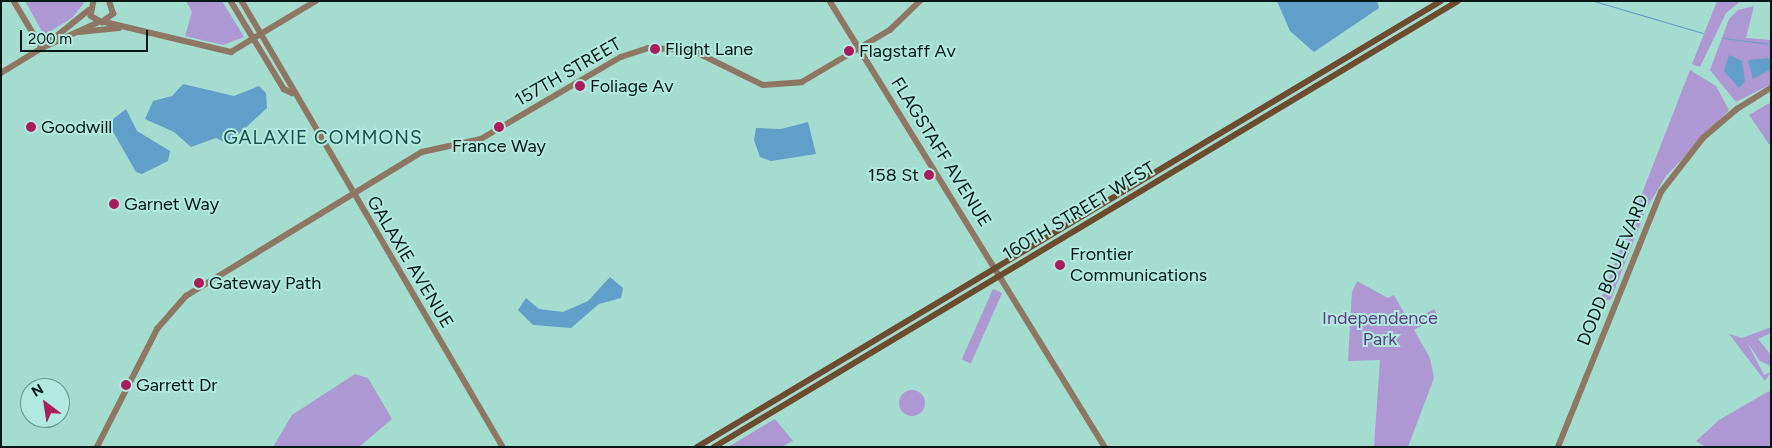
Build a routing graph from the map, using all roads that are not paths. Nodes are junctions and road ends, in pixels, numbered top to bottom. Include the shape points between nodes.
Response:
1 (14, 1) edge
2 (94, 1) edge
3 (109, 1) edge
4 (232, 1) edge
5 (242, 1) edge
6 (316, 1) edge
7 (830, 1) edge
8 (920, 1) edge
9 (1441, 1) edge
10 (1458, 1) edge
11 (89, 10) junction
12 (102, 22) junction
13 (132, 29) junction
14 (262, 34) junction
15 (70, 36) junction
16 (254, 39) junction
17 (42, 48) junction
18 (859, 50) junction
19 (1, 73) edge
20 (1771, 88) edge
21 (292, 93) junction
22 (352, 194) junction
23 (995, 268) junction
24 (1000, 276) junction
25 (97, 447) edge
26 (502, 447) edge
27 (697, 447) edge
28 (714, 447) edge
29 (1105, 447) edge
30 (1558, 447) edge

1 - 17 street
2 - 11 street
3 - 12 street via 112,14
4 - 16 street, GALAXIE AVENUE
5 - 14 street, GALAXIE AVENUE
6 - 14 street
7 - 18 street, FLAGSTAFF AVENUE
8 - 18 street, 157TH STREET via 892,29
9 - 23 main road, 160TH STREET WEST
10 - 24 main road, 160TH STREET WEST
11 - 12 street
11 - 17 street
12 - 13 street
12 - 15 street via 86,24
13 - 15 street via 93,28
13 - 16 street via 226,52
14 - 16 street
14 - 21 street, GALAXIE AVENUE via 291,84
15 - 17 street
16 - 21 street, GALAXIE AVENUE via 284,89
17 - 19 street
18 - 22 street, 157TH STREET via 809,79 779,86 749,81 692,50 660,46 636,50 489,136 430,148
18 - 23 street, FLAGSTAFF AVENUE
20 - 30 street, DODD BOULEVARD via 1737,109 1703,138 1662,192
21 - 22 street, GALAXIE AVENUE
22 - 25 street, 157TH STREET via 208,280 176,306 151,340
22 - 26 street, GALAXIE AVENUE
23 - 24 street, FLAGSTAFF AVENUE
23 - 27 main road, 160TH STREET WEST
24 - 28 main road, 160TH STREET WEST
24 - 29 street, FLAGSTAFF AVENUE

